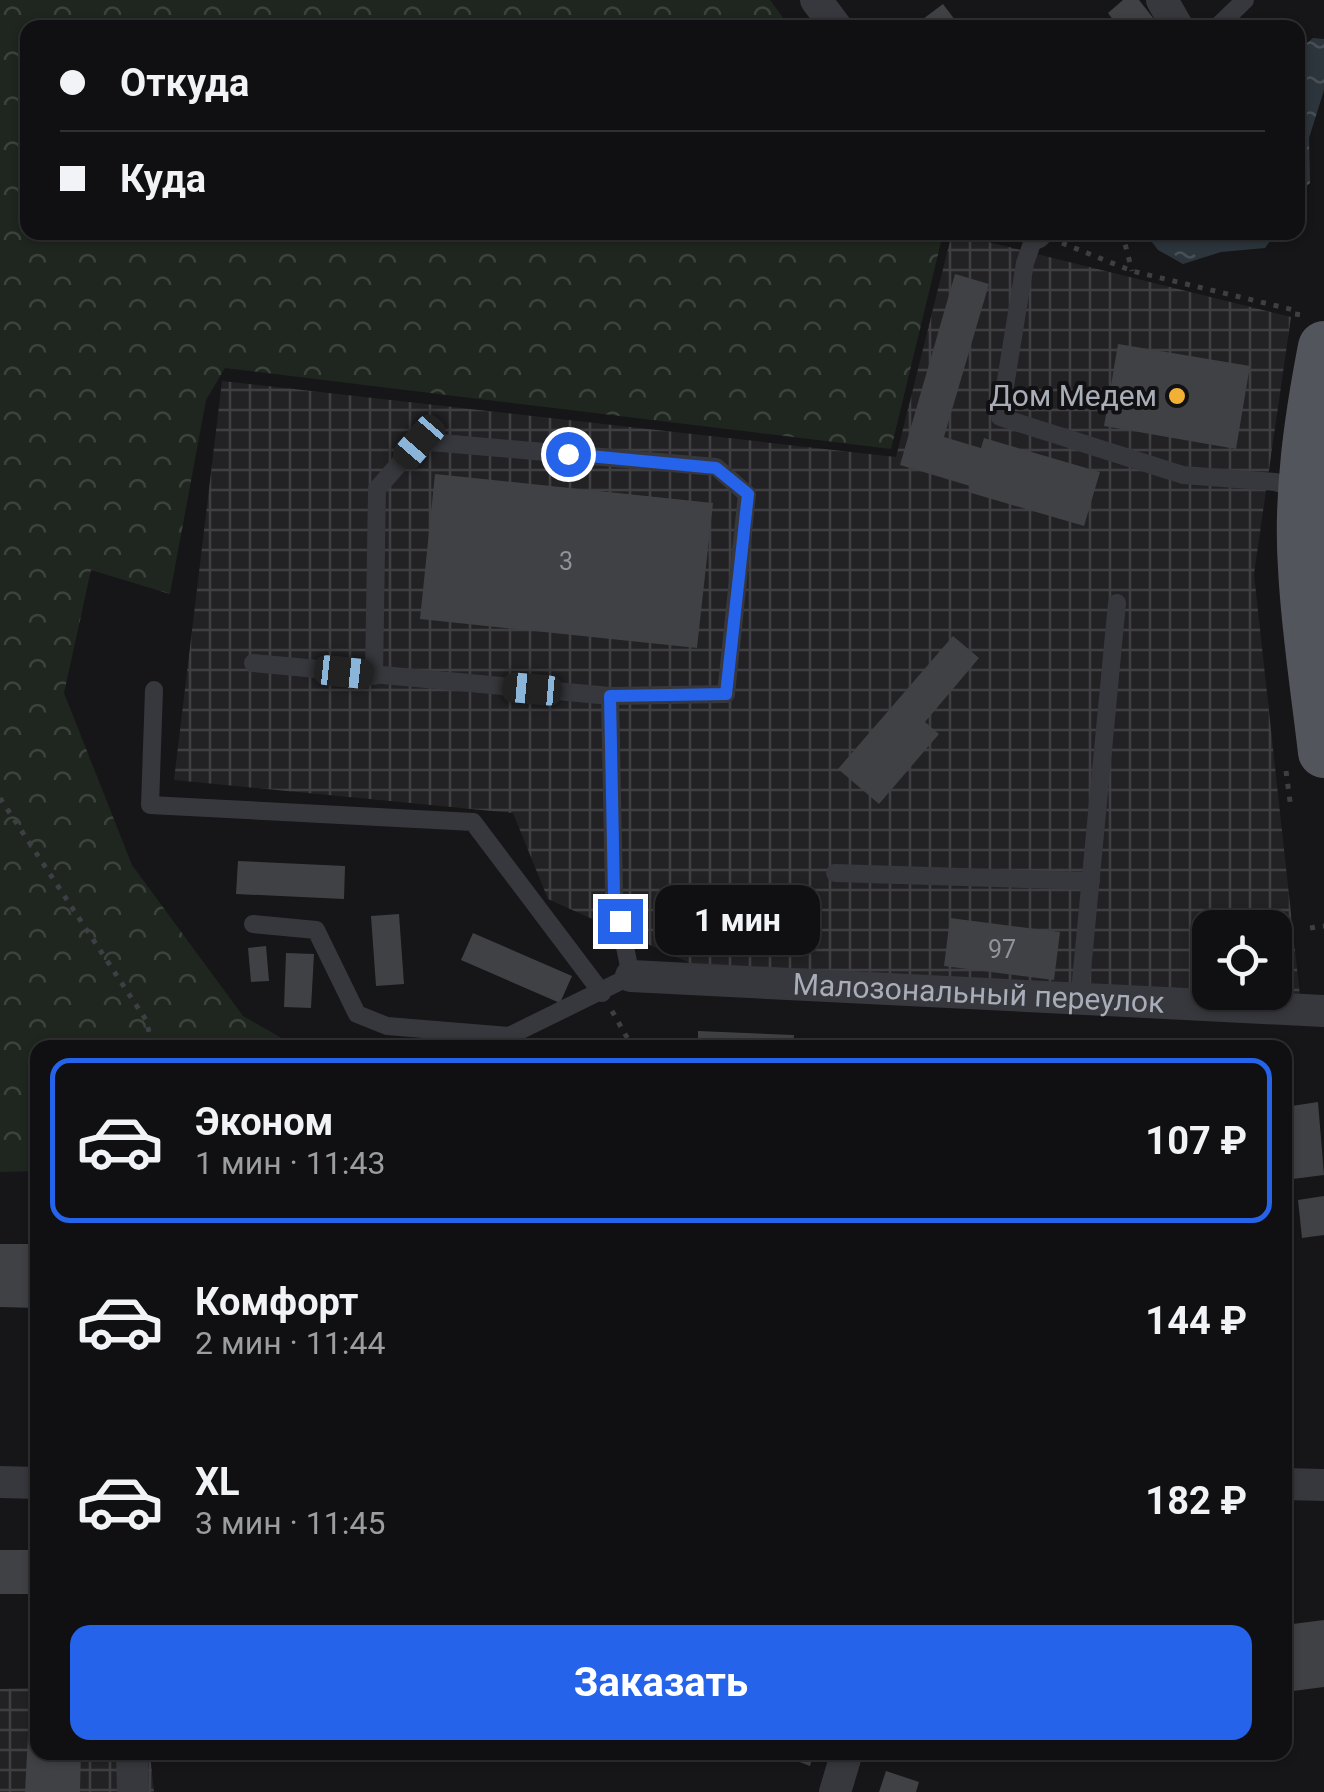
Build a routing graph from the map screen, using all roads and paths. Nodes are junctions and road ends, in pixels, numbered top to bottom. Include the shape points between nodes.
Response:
1 (1245, 0) edge
2 (1224, 20) edge
3 (1033, 240) edge
4 (1124, 240) edge
5 (1132, 271) dead end
6 (1324, 347) edge
7 (1305, 490) junction
8 (1118, 603) dead end
9 (254, 663) dead end
10 (374, 676) junction
11 (154, 690) dead end
12 (610, 696) junction
13 (1324, 752) edge
14 (0, 798) edge
15 (836, 873) dead end
16 (1091, 882) junction
17 (253, 924) dead end
18 (1324, 926) edge
19 (1310, 928) dead end
20 (630, 976) junction
21 (602, 993) junction
22 (1082, 999) junction
23 (1324, 1011) edge
24 (151, 1040) edge
25 (628, 1040) edge
26 (0, 1482) edge
27 (30, 1483) edge
28 (1292, 1484) edge
29 (1324, 1485) edge
30 (132, 1760) edge
31 (846, 1760) edge
32 (133, 1792) edge
33 (836, 1792) edge

1 - 2 lane
3 - 7 lane via 1000,417 1183,475
4 - 5 path
6 - 7 main road
7 - 13 main road via 1304,567
8 - 16 lane
9 - 10 lane
10 - 12 lane
10 - 12 lane via 378,489 419,442 716,468 748,494 726,694
11 - 21 lane via 150,805 473,822
12 - 20 lane via 614,894
14 - 24 path via 146,1020
15 - 16 lane
16 - 22 lane
17 - 21 lane via 316,930 357,1014 388,1026 509,1036
18 - 19 path
20 - 21 lane
20 - 22 street, Малозональный переулок
21 - 25 path
22 - 23 street, Малозональный переулок
26 - 27 street
28 - 29 street
30 - 32 street
31 - 33 street

